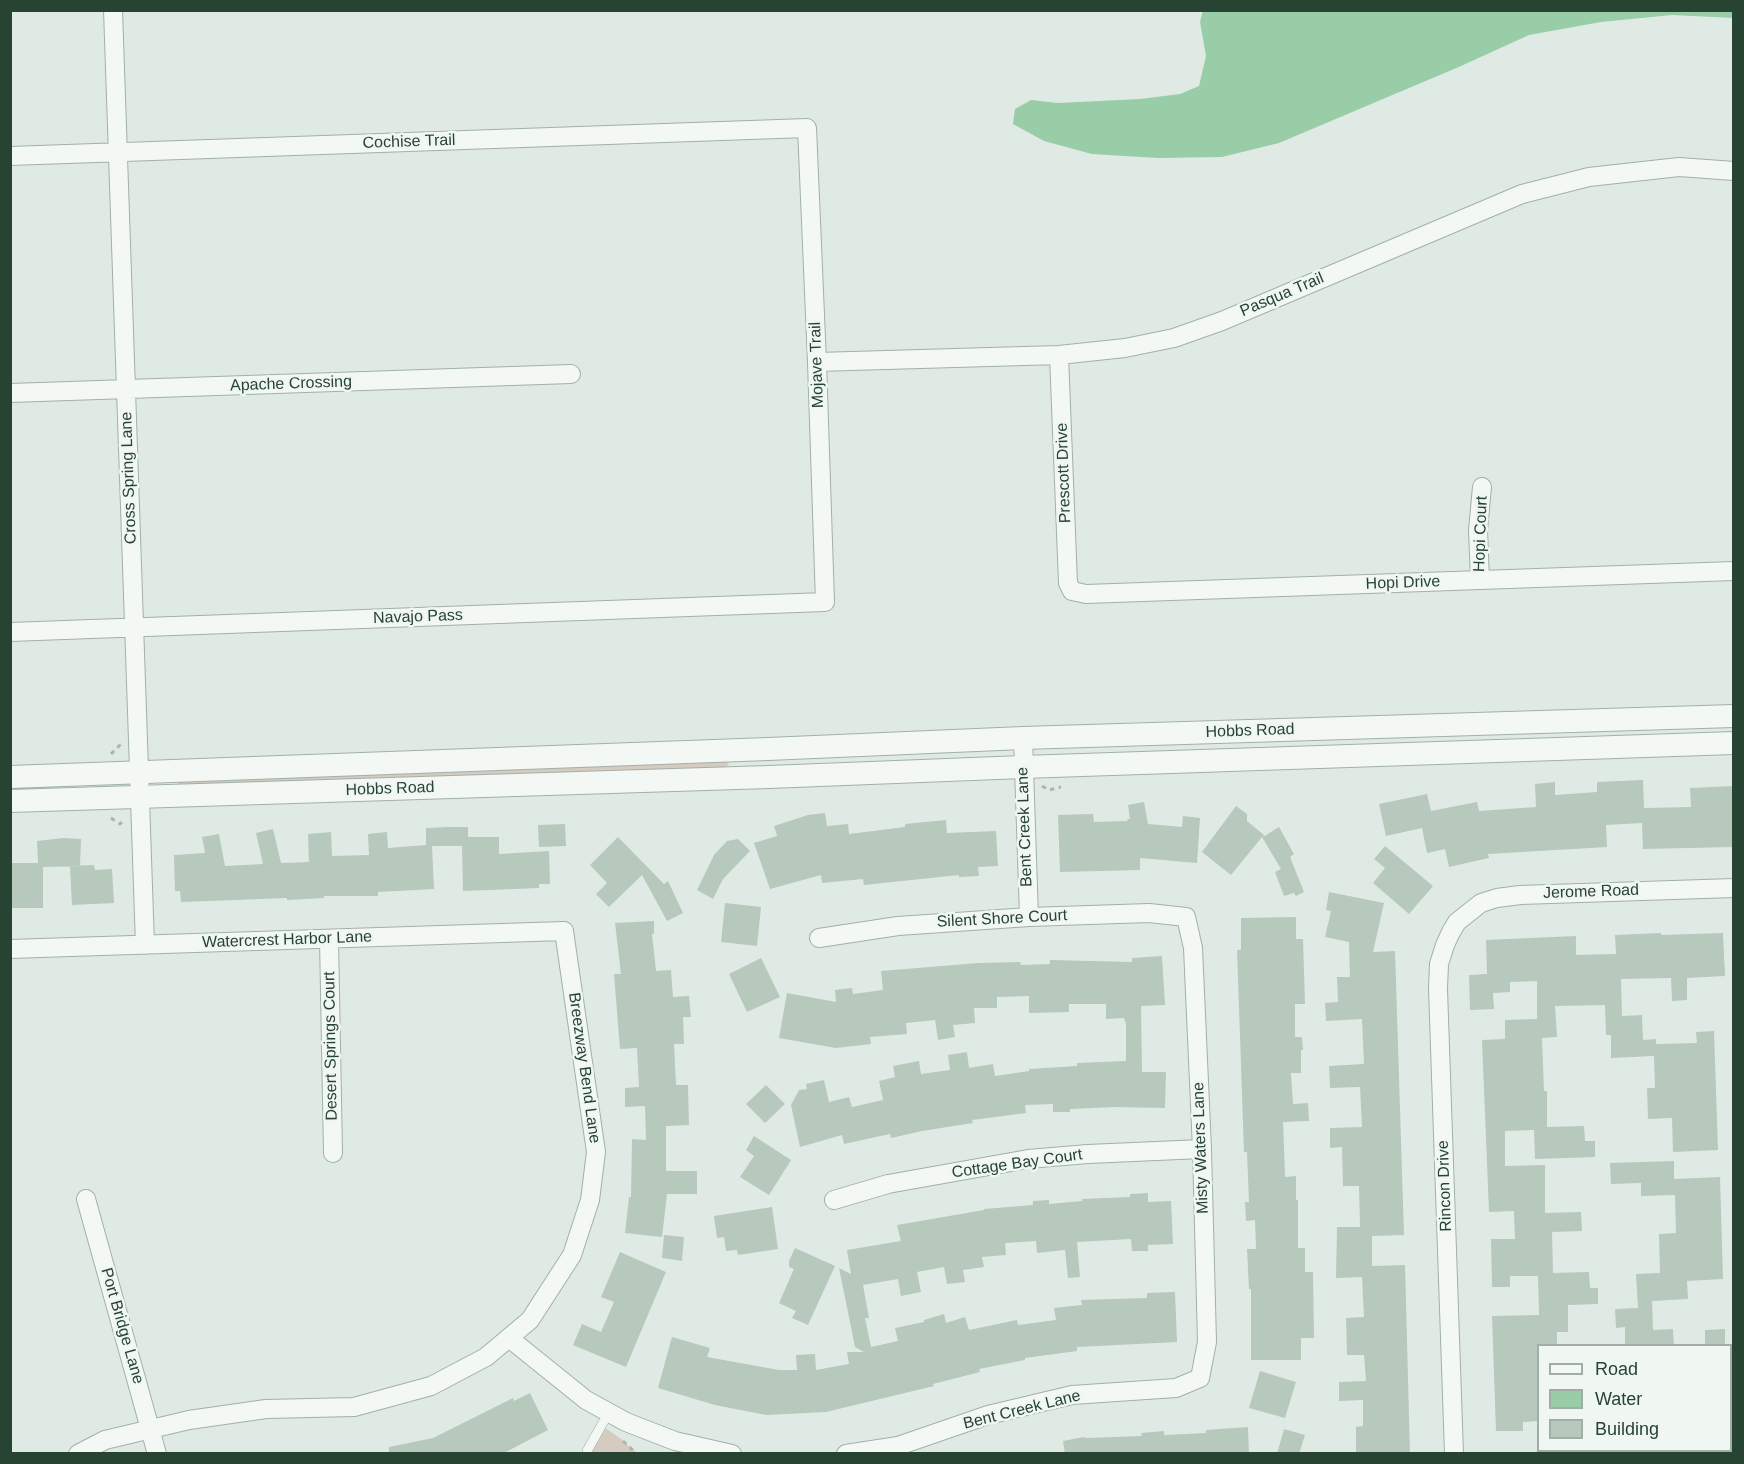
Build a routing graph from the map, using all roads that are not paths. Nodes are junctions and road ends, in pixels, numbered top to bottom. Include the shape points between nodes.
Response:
1 (113, 10) edge
2 (807, 128) joint
3 (118, 152) junction
4 (10, 156) edge
5 (1734, 171) edge
6 (1059, 355) junction
7 (817, 362) junction
8 (572, 374) dead end
9 (126, 389) junction
10 (10, 393) edge
11 (1482, 487) dead end
12 (1734, 571) edge
13 (1480, 580) junction
14 (1072, 591) joint
15 (825, 603) joint
16 (134, 628) junction
17 (10, 632) edge
18 (1734, 716) edge
19 (1023, 738) junction
20 (1734, 743) edge
21 (768, 749) junction
22 (1023, 767) junction
23 (139, 772) junction
24 (10, 777) edge
25 (769, 777) junction
26 (140, 796) junction
27 (10, 801) edge
28 (1734, 888) edge
29 (1029, 917) junction
30 (1186, 917) joint
31 (1456, 922) joint
32 (564, 931) joint
33 (819, 938) dead end
34 (329, 939) junction
35 (145, 945) junction
36 (10, 949) edge
37 (1202, 1149) junction
38 (333, 1153) dead end
39 (86, 1199) dead end
40 (834, 1200) dead end
41 (508, 1338) junction
42 (1200, 1378) joint
43 (609, 1412) junction
44 (150, 1428) junction
45 (899, 1450) edge
46 (587, 1451) dead end
47 (78, 1454) edge
48 (157, 1454) edge
49 (732, 1454) edge
50 (846, 1454) edge
51 (1454, 1454) edge

1 - 3 street, Cross Spring Lane
2 - 3 street, Cochise Trail
2 - 7 street, Mojave Trail
3 - 4 street, Cochise Trail
3 - 9 street, Cross Spring Lane
5 - 6 street, Pasqua Trail via 1668,168 1589,177 1522,194 1174,338
6 - 7 street, Pasqua Trail
6 - 14 street, Prescott Drive via 1068,583
7 - 15 street, Mojave Trail
8 - 9 street, Apache Crossing
9 - 10 street, Apache Crossing
9 - 16 street, Cross Spring Lane
11 - 13 street, Hopi Court via 1478,530
12 - 13 street, Hopi Drive
13 - 14 street, Hopi Drive via 1086,594
15 - 16 street, Navajo Pass
16 - 17 street, Navajo Pass
16 - 23 street, Cross Spring Lane
18 - 19 street, Hobbs Road
19 - 21 street, Hobbs Road
19 - 22 street, Bent Creek Lane
20 - 22 street, Hobbs Road
21 - 23 street, Hobbs Road
21 - 25 street
22 - 25 street, Hobbs Road
22 - 29 street, Bent Creek Lane
23 - 24 street, Hobbs Road
23 - 26 street, Cross Spring Lane
25 - 26 street, Hobbs Road
26 - 27 street, Hobbs Road
26 - 35 street, Cross Spring Lane
28 - 31 street, Jerome Road via 1520,895 1481,903
29 - 30 street, Silent Shore Court via 1149,913
29 - 33 street, Silent Shore Court via 898,926
30 - 37 street, Misty Waters Lane via 1193,948
31 - 51 street, Rincon Drive via 1439,964 1438,989
32 - 34 street, Watercrest Harbor Lane
32 - 41 street, Breezway Bend Lane via 596,1152 590,1200 572,1255 530,1320
34 - 35 street, Watercrest Harbor Lane
34 - 38 street, Desert Springs Court
35 - 36 street, Watercrest Harbor Lane
37 - 40 street, Cottage Bay Court via 1028,1159 888,1184
37 - 42 street, Misty Waters Lane via 1207,1342
39 - 44 street, Port Bridge Lane
41 - 43 street via 586,1400
41 - 44 street, Breezway Bend Lane via 486,1357 431,1386 354,1407 266,1408
42 - 45 street, Bent Creek Lane via 1176,1388 1072,1395 988,1415
43 - 46 lane
43 - 49 street via 675,1441
44 - 47 street, Breezway Bend Lane via 105,1440
44 - 48 street, Port Bridge Lane
45 - 50 street, Bent Creek Lane

